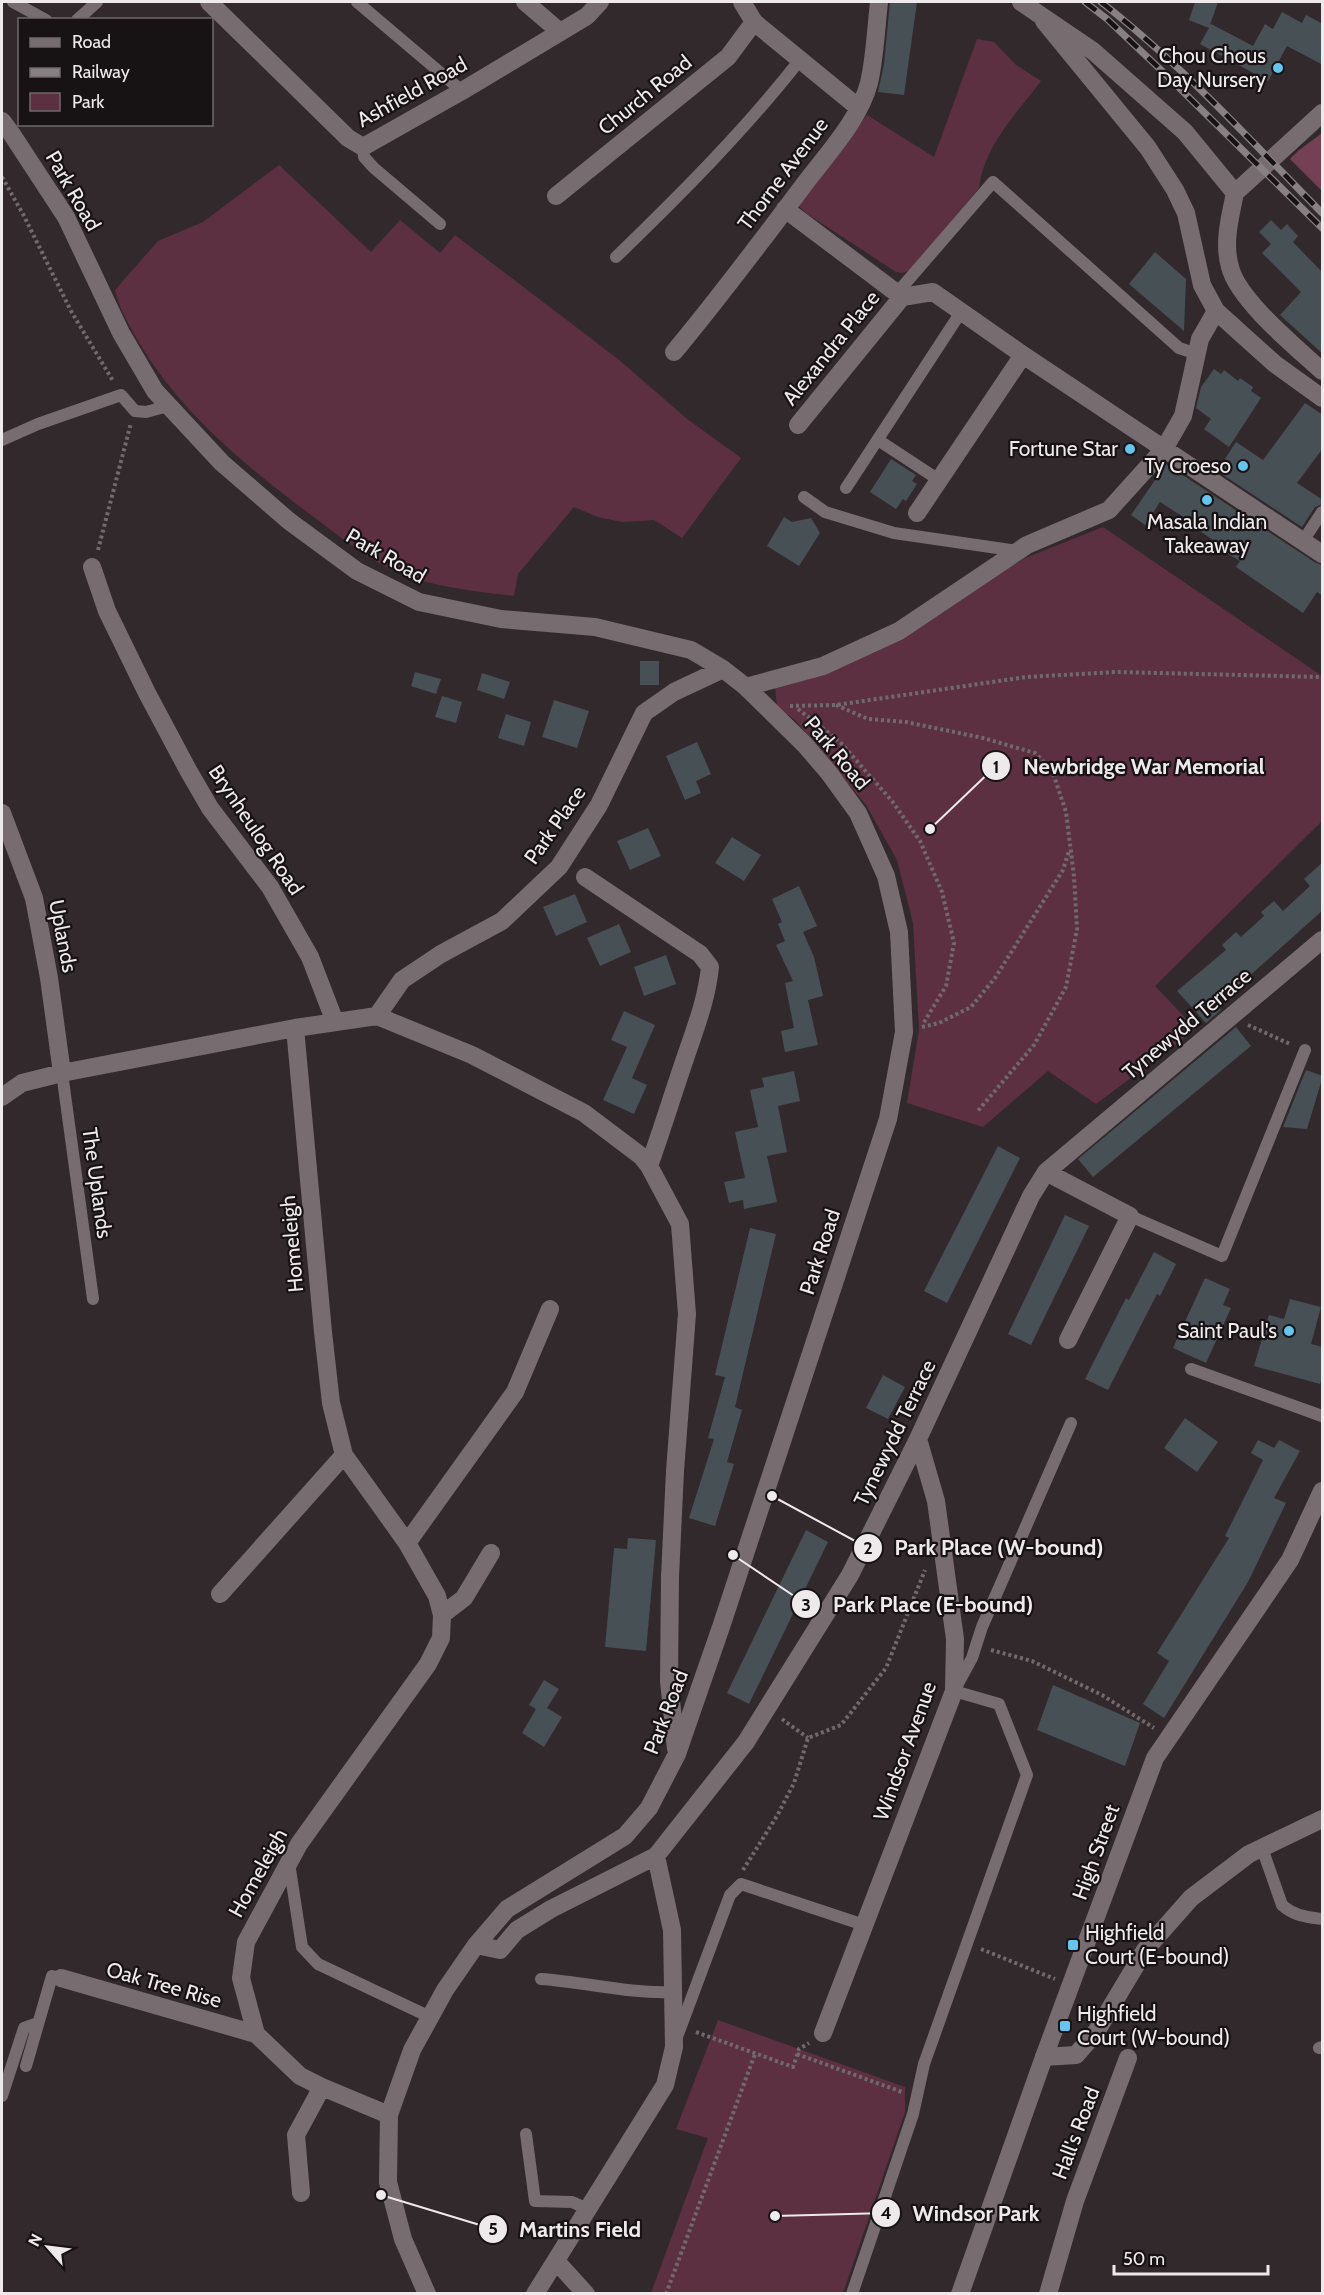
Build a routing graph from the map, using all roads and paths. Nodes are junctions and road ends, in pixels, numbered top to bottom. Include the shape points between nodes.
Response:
1 (13, 2) edge
2 (97, 2) edge
3 (209, 2) edge
4 (357, 2) edge
5 (525, 2) edge
6 (600, 2) edge
7 (742, 2) edge
8 (879, 2) edge
9 (1021, 2) edge
10 (1038, 12) junction
11 (42, 18) edge
12 (78, 18) edge
13 (754, 22) junction
14 (559, 31) junction
15 (800, 61) junction
16 (462, 91) junction
17 (859, 108) junction
18 (1323, 113) edge
19 (2, 121) edge
20 (363, 147) junction
21 (2, 177) edge
22 (1235, 193) junction
23 (556, 196) dead end
24 (785, 209) junction
25 (440, 224) dead end
26 (616, 257) dead end
27 (899, 295) junction
28 (1216, 311) junction
29 (961, 312) junction
30 (674, 352) dead end
31 (1197, 354) junction
32 (1023, 355) junction
33 (1323, 371) edge
34 (121, 395) junction
35 (1323, 398) edge
36 (168, 406) junction
37 (135, 411) junction
38 (798, 425) dead end
39 (2, 440) edge
40 (878, 440) junction
41 (1164, 449) junction
42 (939, 480) junction
43 (846, 488) dead end
44 (804, 497) dead end
45 (1323, 512) edge
46 (917, 513) dead end
47 (1302, 541) junction
48 (1018, 551) junction
49 (1323, 554) edge
50 (92, 567) joint
51 (723, 669) junction
52 (1323, 677) edge
53 (746, 687) junction
54 (836, 705) junction
55 (766, 706) junction
56 (794, 706) junction
57 (2, 813) edge
58 (1070, 848) junction
59 (585, 877) dead end
60 (1323, 940) edge
61 (377, 1016) junction
62 (1230, 1018) junction
63 (335, 1022) junction
64 (921, 1027) junction
65 (295, 1028) junction
66 (903, 1032) junction
67 (1305, 1050) joint
68 (62, 1073) junction
69 (2, 1097) edge
70 (977, 1112) dead end
71 (649, 1166) junction
72 (1046, 1172) junction
73 (1130, 1216) junction
74 (93, 1299) dead end
75 (550, 1309) dead end
76 (1068, 1340) dead end
77 (1191, 1369) dead end
78 (1323, 1416) edge
79 (1071, 1423) dead end
80 (918, 1438) junction
81 (344, 1455) junction
82 (1323, 1491) edge
83 (407, 1543) junction
84 (491, 1553) dead end
85 (928, 1562) dead end
86 (220, 1594) dead end
87 (442, 1615) junction
88 (975, 1646) junction
89 (954, 1691) junction
90 (767, 1708) junction
91 (808, 1738) junction
92 (1169, 1738) junction
93 (677, 1754) junction
94 (1323, 1819) edge
95 (1262, 1848) junction
96 (656, 1856) junction
97 (289, 1863) junction
98 (730, 1895) junction
99 (1323, 1919) edge
100 (864, 1925) junction
101 (967, 1943) junction
102 (476, 1945) junction
103 (61, 1978) joint
104 (541, 1979) dead end
105 (1071, 1985) junction
106 (673, 1992) junction
107 (430, 2017) junction
108 (38, 2023) junction
109 (681, 2027) junction
110 (823, 2033) joint
111 (256, 2034) junction
112 (674, 2047) junction
113 (755, 2054) junction
114 (797, 2054) junction
115 (1044, 2057) junction
116 (1128, 2058) dead end
117 (26, 2066) dead end
118 (322, 2087) junction
119 (2, 2096) edge
120 (916, 2097) junction
121 (389, 2115) junction
122 (526, 2134) dead end
123 (301, 2193) dead end
124 (588, 2209) junction
125 (556, 2261) junction
126 (427, 2294) edge
127 (534, 2294) edge
128 (585, 2294) edge
129 (666, 2294) edge
130 (852, 2294) edge
131 (960, 2294) edge
132 (1048, 2294) edge

1 - 11 lane
2 - 12 lane
3 - 20 street, Ashfield Road via 348,138
4 - 16 lane
5 - 14 street
6 - 14 street, Ashfield Road via 587,16
7 - 13 street
8 - 17 street, Thorne Avenue via 869,83
9 - 10 street
10 - 22 street via 1094,51 1185,132
10 - 28 street via 1148,148 1175,190 1186,213 1202,285
13 - 15 street
13 - 23 street, Church Road via 728,57
14 - 16 street, Ashfield Road
15 - 17 street
15 - 26 lane via 693,182
16 - 20 street, Ashfield Road
17 - 24 street, Thorne Avenue
18 - 22 street
19 - 36 street, Park Road via 66,217 121,333
20 - 25 lane via 364,157 374,168
21 - 34 path via 71,311
22 - 33 street via 1227,231 1230,268 1247,298
24 - 27 street
24 - 30 street, Thorne Avenue
27 - 29 street, Alexandra Place via 933,292
27 - 31 lane via 993,182 1179,348
27 - 38 street, Alexandra Place
28 - 31 street via 1200,339
28 - 35 street via 1275,364
29 - 32 street, Alexandra Place
29 - 40 lane
31 - 41 street via 1183,416
32 - 41 street, Alexandra Place
32 - 42 street
34 - 37 lane
34 - 39 lane
36 - 37 lane
36 - 51 street, Park Road via 222,463 289,521 357,571 419,602 501,619 595,627 691,650
37 - 50 path
40 - 42 lane
40 - 43 lane
41 - 47 street, Alexandra Place
41 - 48 street via 1108,510
42 - 46 street
44 - 48 lane via 825,512 894,533
45 - 47 lane
47 - 49 street, Alexandra Place
48 - 53 street via 899,631 823,666
50 - 63 street, Brynheulog Road via 107,611 162,722 210,808 270,887 310,957
51 - 53 street, Park Road
51 - 61 street, Park Place via 674,692 644,713 599,805 559,867 502,921 402,980
52 - 54 path via 1117,672 1026,677
53 - 55 street, Park Road
54 - 56 path
54 - 58 path via 868,719 906,722 1035,753 1052,770 1066,812
55 - 56 path
55 - 66 street, Park Road via 829,773 858,813 871,840 886,876 899,932
56 - 64 path via 840,742 892,801 920,841 942,892 954,943 946,986
57 - 68 street, Uplands via 34,898
58 - 64 path via 1063,870 995,978 971,1007
58 - 70 path via 1077,928 1066,987 1034,1045
59 - 71 street via 700,954 710,967 700,1015
60 - 62 street, Tynewydd Terrace
61 - 63 street
61 - 71 street via 472,1055 584,1113
62 - 67 path
62 - 72 street, Tynewydd Terrace
63 - 65 street
64 - 66 path
65 - 68 street
65 - 81 street, Homeleigh via 324,1344 331,1403
66 - 93 street, Park Road via 888,1119
67 - 73 lane via 1222,1256
68 - 69 street via 22,1083
68 - 74 lane, The Uplands
71 - 93 street via 680,1224 687,1314 670,1577 669,1680
72 - 73 street
72 - 80 street, Tynewydd Terrace via 1031,1196
73 - 76 street
75 - 83 street via 515,1392
77 - 78 lane
79 - 88 lane
80 - 89 street, Windsor Avenue via 936,1501 955,1639
80 - 90 street, Tynewydd Terrace via 850,1575
81 - 83 street, Homeleigh
81 - 86 street
82 - 92 street, High Street via 1290,1560
83 - 87 street, Homeleigh via 437,1596
84 - 87 street via 464,1598
85 - 91 path via 886,1668 841,1725
87 - 97 street, Homeleigh via 441,1638 428,1664
88 - 89 lane
88 - 92 path via 1032,1661 1102,1695
89 - 100 street, Windsor Avenue
89 - 101 lane via 999,1704 1027,1775
90 - 91 path
90 - 96 street, Tynewydd Terrace via 746,1742
91 - 98 path via 794,1783
92 - 105 street, High Street via 1155,1758
93 - 102 street, Park Road via 649,1808 625,1836 507,1909
94 - 95 street
95 - 99 lane via 1282,1905 1301,1916
95 - 115 street via 1191,1898 1145,1950 1096,2032 1076,2055
96 - 102 street, Tynewydd Terrace via 551,1909 517,1930 500,1950
96 - 106 street via 672,1930
97 - 107 lane via 302,1947 318,1964
97 - 111 street, Homeleigh via 246,1942 241,1978
98 - 100 lane via 741,1884
98 - 109 lane
100 - 110 street, Windsor Avenue
101 - 105 path
101 - 120 lane
102 - 107 street, Park Road
103 - 108 lane via 52,1976
103 - 111 street, Oak Tree Rise
104 - 106 lane
105 - 115 street, High Street
106 - 112 street
107 - 121 street, Park Road via 412,2050
108 - 117 lane
108 - 119 lane via 24,2028
109 - 112 lane
109 - 113 path
110 - 114 path
111 - 118 street via 300,2076
112 - 124 street via 665,2085
113 - 114 path via 793,2067
113 - 129 path
114 - 120 path
115 - 131 street, High Street
116 - 132 street, Hall's Road via 1075,2201
118 - 121 street
118 - 123 street via 296,2135
120 - 130 lane
121 - 126 street, Park Road via 388,2182 403,2239
122 - 124 lane via 535,2201 572,2202
124 - 125 street
125 - 127 street
125 - 128 street

